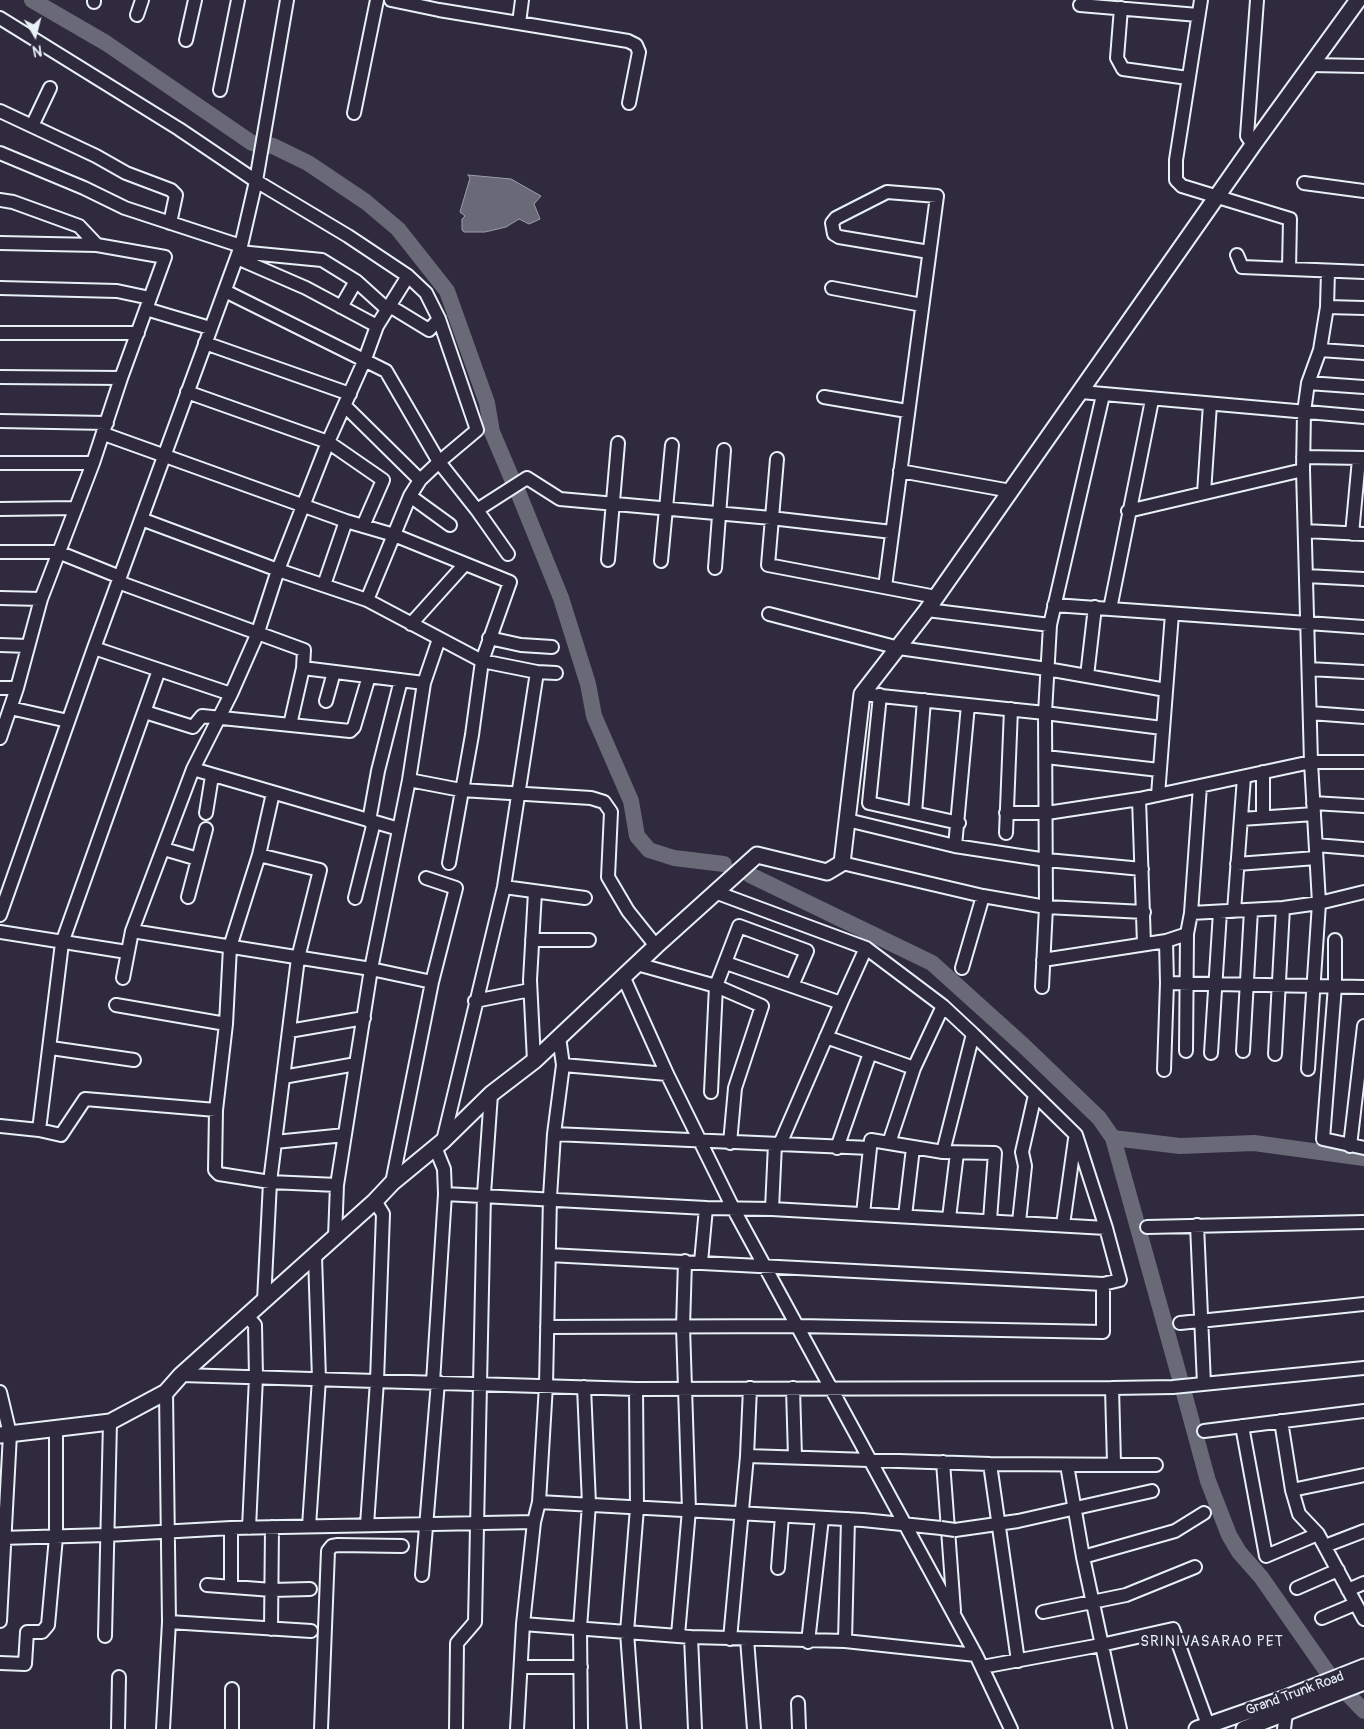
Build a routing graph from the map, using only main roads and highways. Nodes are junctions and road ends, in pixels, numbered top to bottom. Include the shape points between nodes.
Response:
1 (1358, 0) edge
2 (5, 1435) edge
3 (1364, 1667) edge
4 (1355, 1681) edge
5 (1316, 1694) junction
6 (1202, 1727) edge
7 (1244, 1729) edge

1 - 2 main road via 927,610 862,694 842,864 827,872 758,855 534,1061 491,1094 392,1183 166,1392 110,1422
3 - 4 main road, Grand Trunk Road
4 - 5 main road, Grand Trunk Road
5 - 6 main road, Grand Trunk Road
5 - 7 main road, Grand Trunk Road via 1286,1713

